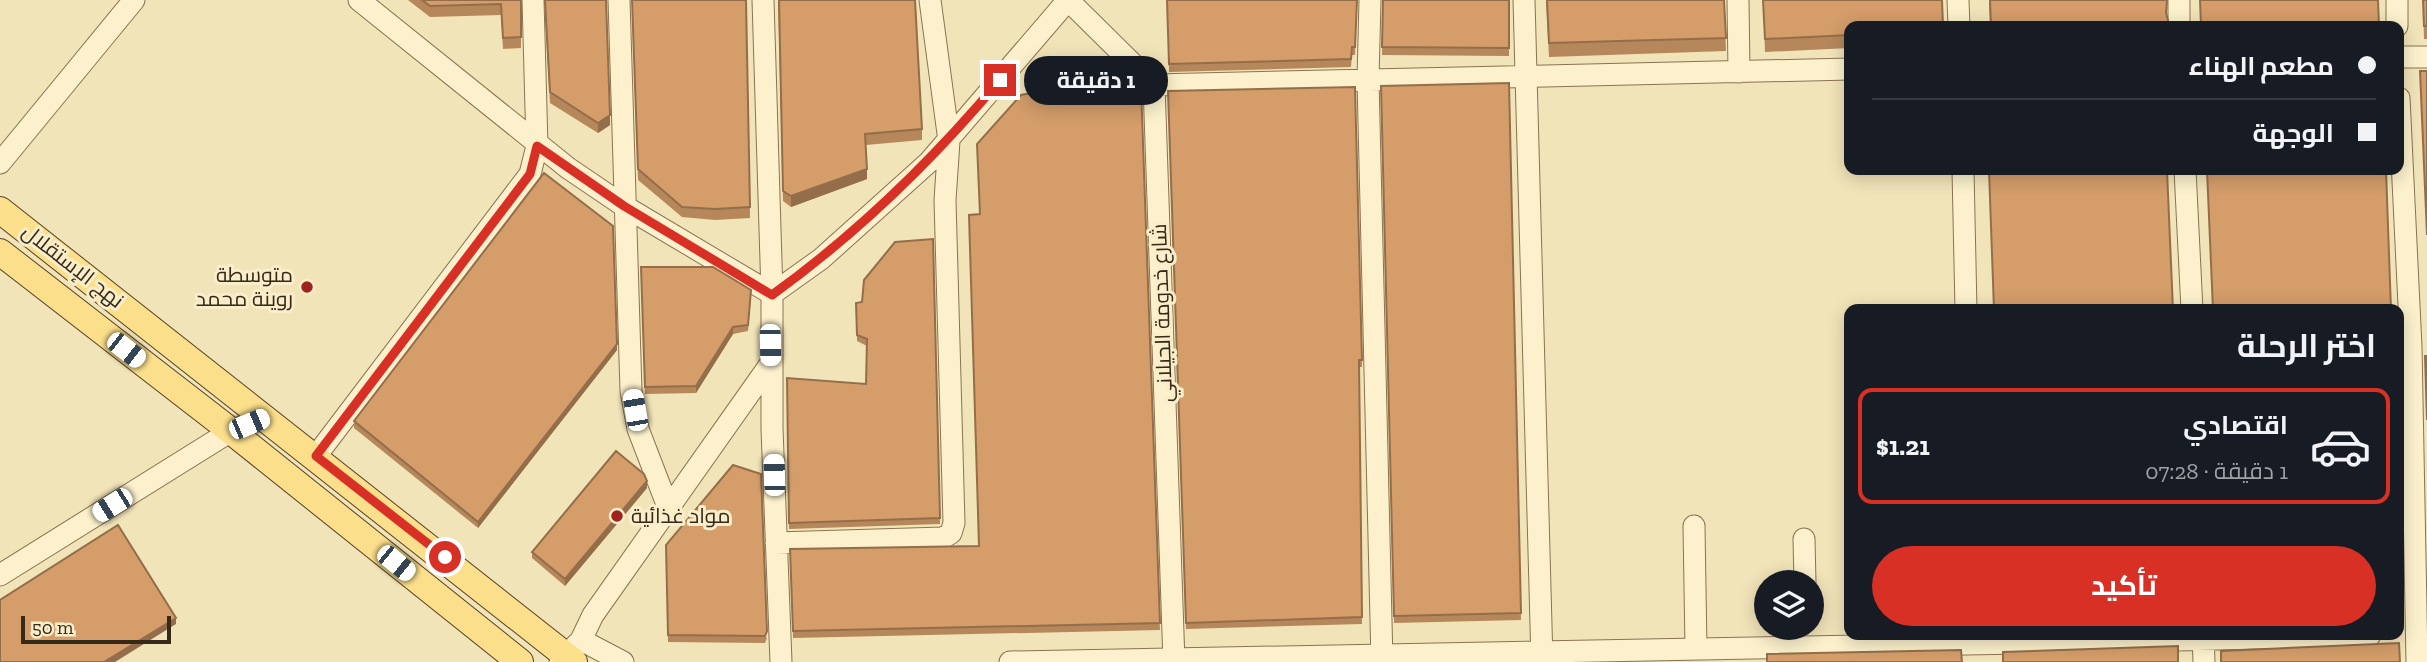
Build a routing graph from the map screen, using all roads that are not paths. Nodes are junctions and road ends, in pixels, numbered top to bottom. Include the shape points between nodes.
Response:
1 (134, 0) edge
2 (359, 0) edge
3 (533, 0) edge
4 (619, 0) edge
5 (763, 0) edge
6 (930, 0) edge
7 (1068, 0) edge
8 (1370, 0) edge
9 (1524, 0) edge
10 (1738, 0) edge
11 (1958, 0) edge
12 (2179, 0) edge
13 (2397, 0) edge
14 (380, 8) edge
15 (1959, 21) edge
16 (2179, 21) edge
17 (2397, 21) edge
18 (2404, 57) edge
19 (2427, 57) edge
20 (1844, 69) edge
21 (1739, 72) junction
22 (1525, 77) junction
23 (1368, 80) junction
24 (1154, 85) junction
25 (949, 141) junction
26 (537, 146) junction
27 (0, 163) edge
28 (1963, 175) edge
29 (2185, 175) edge
30 (2403, 175) edge
31 (624, 206) junction
32 (0, 210) edge
33 (0, 252) edge
34 (772, 295) junction
35 (1966, 304) edge
36 (2192, 304) edge
37 (2412, 347) edge
38 (771, 363) junction
39 (266, 417) junction
40 (232, 431) junction
41 (316, 456) junction
42 (668, 507) junction
43 (1694, 526) dead end
44 (1804, 539) dead end
45 (776, 543) junction
46 (1805, 570) edge
47 (0, 575) edge
48 (2414, 634) edge
49 (1800, 640) edge
50 (1818, 640) edge
51 (2157, 640) edge
52 (2203, 640) edge
53 (1975, 648) edge
54 (1696, 649) junction
55 (570, 655) edge
56 (1757, 655) edge
57 (1909, 655) edge
58 (1542, 656) edge
59 (1381, 658) edge
60 (1174, 660) edge
61 (520, 662) edge
62 (623, 662) edge
63 (781, 662) edge
64 (1010, 662) edge
65 (2204, 662) edge
66 (2417, 662) edge

1 - 27 street
2 - 14 street
3 - 26 street
4 - 31 street
5 - 34 street
6 - 25 street
7 - 24 street
7 - 25 street
8 - 23 street
9 - 22 street
10 - 21 street
11 - 15 street
12 - 16 street
13 - 17 street
14 - 26 street
18 - 19 street
20 - 21 street
21 - 22 street
22 - 23 street
22 - 58 street
23 - 24 street
23 - 59 street
24 - 60 street, شارع خدومة الجيلاني
25 - 34 street via 821,259
25 - 45 street via 945,200 951,533 943,538
26 - 31 street
26 - 41 street via 530,174
28 - 35 street
29 - 36 street
30 - 37 street
31 - 34 street
31 - 42 street via 631,391 638,429
32 - 39 main road, نهج الإستقلال
33 - 40 main road, نهج الإستقلال
34 - 38 street
37 - 48 street
38 - 42 street
38 - 45 street
39 - 40 street
39 - 41 main road, نهج الإستقلال
40 - 47 street
40 - 61 main road, نهج الإستقلال
41 - 55 main road, نهج الإستقلال
42 - 55 street
43 - 54 street
44 - 46 street
45 - 63 street
48 - 66 street
49 - 56 street
50 - 57 street
51 - 53 street
52 - 65 street
53 - 57 street
54 - 56 street
54 - 58 street
55 - 62 street
58 - 59 street
59 - 60 street
60 - 64 street

